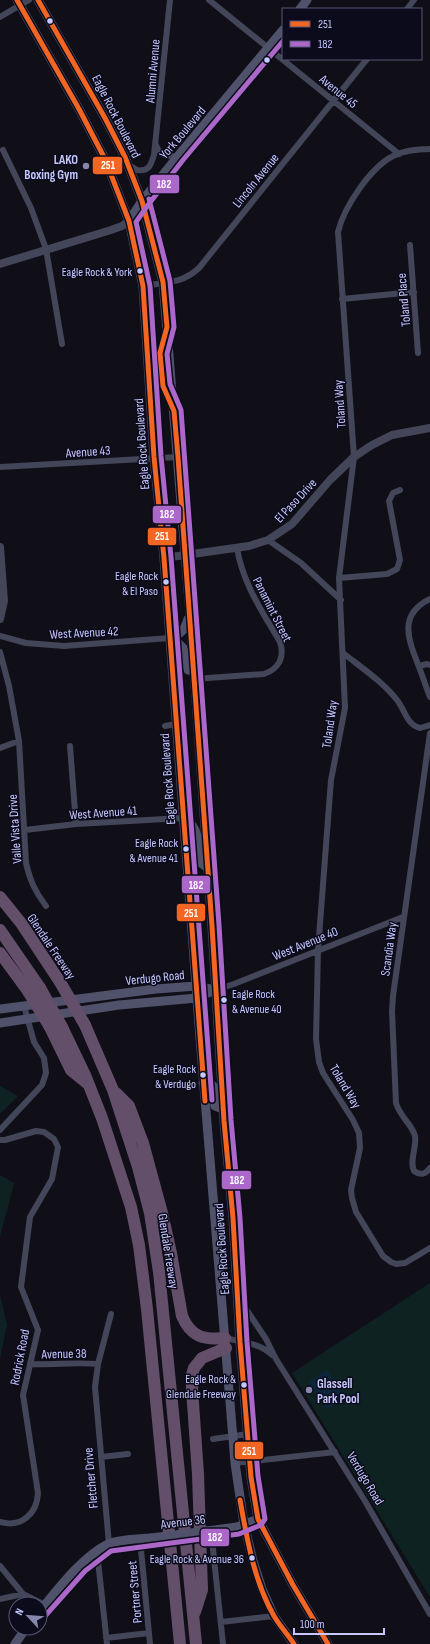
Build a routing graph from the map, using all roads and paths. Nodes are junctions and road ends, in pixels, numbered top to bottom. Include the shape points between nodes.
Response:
1 (29, 0) edge
2 (38, 0) edge
3 (170, 0) edge
4 (209, 0) edge
5 (307, 0) edge
6 (414, 0) edge
7 (18, 2) edge
8 (301, 8) edge
9 (408, 8) edge
10 (0, 16) edge
11 (282, 31) edge
12 (268, 48) junction
13 (282, 59) edge
14 (283, 60) edge
15 (365, 60) edge
16 (333, 100) junction
17 (156, 145) junction
18 (119, 146) junction
19 (3, 150) dead end
20 (430, 150) edge
21 (103, 154) junction
22 (399, 154) junction
23 (178, 156) junction
24 (124, 157) junction
25 (142, 201) junction
26 (129, 221) junction
27 (410, 245) dead end
28 (46, 249) junction
29 (0, 264) edge
30 (163, 282) junction
31 (143, 286) junction
32 (414, 292) junction
33 (342, 299) junction
34 (62, 344) dead end
35 (418, 353) dead end
36 (430, 428) edge
37 (154, 457) junction
38 (178, 457) junction
39 (354, 457) junction
40 (0, 467) edge
41 (400, 490) dead end
42 (268, 540) junction
43 (0, 547) edge
44 (237, 548) junction
45 (185, 555) junction
46 (164, 558) junction
47 (339, 578) junction
48 (430, 599) edge
49 (340, 600) junction
50 (190, 614) junction
51 (0, 619) edge
52 (0, 636) edge
53 (170, 638) junction
54 (0, 652) edge
55 (344, 653) junction
56 (430, 665) edge
57 (419, 666) junction
58 (194, 679) junction
59 (430, 697) edge
60 (196, 704) junction
61 (176, 724) junction
62 (430, 725) edge
63 (164, 726) dead end
64 (430, 733) edge
65 (19, 741) junction
66 (70, 746) dead end
67 (0, 748) edge
68 (183, 818) junction
69 (76, 824) junction
70 (25, 830) junction
71 (208, 868) junction
72 (0, 897) edge
73 (46, 906) dead end
74 (403, 917) junction
75 (0, 930) edge
76 (318, 950) junction
77 (0, 953) edge
78 (196, 986) junction
79 (34, 990) junction
80 (215, 990) junction
81 (197, 998) junction
82 (24, 1006) junction
83 (0, 1009) edge
84 (27, 1018) junction
85 (0, 1023) edge
86 (203, 1083) junction
87 (113, 1090) junction
88 (223, 1109) junction
89 (0, 1130) edge
90 (0, 1140) edge
91 (430, 1168) edge
92 (430, 1248) edge
93 (237, 1296) junction
94 (111, 1314) dead end
95 (240, 1342) junction
96 (225, 1343) junction
97 (276, 1359) junction
98 (30, 1364) junction
99 (98, 1364) junction
100 (248, 1434) junction
101 (232, 1437) junction
102 (213, 1439) dead end
103 (335, 1452) junction
104 (128, 1454) dead end
105 (101, 1457) junction
106 (250, 1462) junction
107 (235, 1463) junction
108 (258, 1518) junction
109 (0, 1522) edge
110 (244, 1524) junction
111 (209, 1531) junction
112 (140, 1538) junction
113 (109, 1544) junction
114 (97, 1551) junction
115 (0, 1566) edge
116 (23, 1594) junction
117 (26, 1596) edge
118 (0, 1599) edge
119 (48, 1601) edge
120 (428, 1607) edge
121 (430, 1614) edge
122 (274, 1616) junction
123 (193, 1617) junction
124 (221, 1622) junction
125 (149, 1633) junction
126 (107, 1641) edge
127 (150, 1644) edge
128 (180, 1644) edge
129 (196, 1644) edge
130 (223, 1644) edge
131 (294, 1644) edge
132 (328, 1644) edge

1 - 7 street
2 - 18 main road, Eagle Rock Boulevard
3 - 17 street, Alumni Avenue
4 - 12 street, Avenue 45
5 - 8 main road
6 - 9 street
7 - 10 street
7 - 21 main road, Eagle Rock Boulevard
11 - 12 main road, York Boulevard
12 - 13 street, Avenue 45
12 - 23 main road, York Boulevard
14 - 16 street, Avenue 45
15 - 16 street, Lincoln Avenue
16 - 22 street, Avenue 45
16 - 30 street, Lincoln Avenue via 198,268 190,276 177,281
17 - 23 street via 165,156
17 - 24 street, Alumni Avenue via 151,164 145,170 132,168
18 - 21 main road
18 - 24 main road, Eagle Rock Boulevard
19 - 28 street via 31,208
20 - 22 street, Toland Way
21 - 26 main road, Eagle Rock Boulevard
22 - 33 street, Toland Way via 387,160 375,171 349,204 340,221 338,232
23 - 25 main road, York Boulevard
24 - 25 main road, Eagle Rock Boulevard
25 - 26 main road, York Boulevard
25 - 30 main road, Eagle Rock Boulevard
26 - 28 street, York Boulevard via 109,231
26 - 31 main road, Eagle Rock Boulevard
27 - 32 street, Toland Place
28 - 29 street, York Boulevard
28 - 34 street
30 - 31 street, Lincoln Avenue
30 - 38 main road, Eagle Rock Boulevard
31 - 37 main road, Eagle Rock Boulevard
32 - 33 street
32 - 35 street, Toland Place
33 - 39 street, Toland Way
36 - 39 street, El Paso Drive via 392,435
37 - 38 street, Avenue 43
37 - 40 street, Avenue 43
37 - 46 main road, Eagle Rock Boulevard
38 - 45 main road, Eagle Rock Boulevard
39 - 42 street, El Paso Drive via 292,524
39 - 47 street, Toland Way
41 - 47 street via 393,493 389,501 400,560 397,569 387,574
42 - 44 street, El Paso Drive
42 - 49 street via 301,563
43 - 51 street via 4,601
44 - 45 street, El Paso Drive
44 - 58 street, Panamint Street via 246,584 280,642 281,659 274,669 264,674
45 - 46 street, El Paso Drive
45 - 50 main road, Eagle Rock Boulevard
46 - 53 main road, Eagle Rock Boulevard
47 - 49 street, Toland Way
48 - 57 street via 414,611 408,625 408,638
49 - 55 street, Toland Way
50 - 53 main road via 184,630
50 - 58 main road, Eagle Rock Boulevard
52 - 53 street, West Avenue 42 via 26,643 60,646
53 - 60 main road via 183,648
53 - 61 main road, Eagle Rock Boulevard
54 - 65 street, Valle Vista Drive
55 - 62 street via 390,691 412,724 420,728
55 - 76 street, Toland Way via 345,708 331,780
56 - 57 street
57 - 59 street
58 - 60 main road, Eagle Rock Boulevard
60 - 71 main road, Eagle Rock Boulevard
61 - 63 street
61 - 68 main road, Eagle Rock Boulevard
64 - 74 street, Scandia Way
65 - 67 street
65 - 70 street, Valle Vista Drive
66 - 69 street
68 - 69 street, West Avenue 41
68 - 71 main road via 194,826 199,841 201,863
68 - 78 main road, Eagle Rock Boulevard
69 - 70 street, West Avenue 41
70 - 73 street, Valle Vista Drive via 26,863 30,879
71 - 80 main road, Eagle Rock Boulevard
72 - 87 highway, Glendale Freeway, bridge via 21,923 60,982 85,1025
74 - 76 street, West Avenue 40
74 - 91 street, Scandia Way via 392,1011 396,1103 400,1115 414,1134 414,1171 420,1174
75 - 79 highway
76 - 80 street, West Avenue 40
76 - 92 street, Toland Way via 318,1056 328,1083 356,1124 360,1140 351,1190 353,1205 383,1256 391,1262 405,1263
77 - 79 highway
78 - 80 main road, Verdugo Road
78 - 81 main road, Eagle Rock Boulevard
78 - 82 main road, Verdugo Road via 101,995
79 - 128 highway, bridge via 56,1027 71,1070 89,1084 131,1207 139,1245 147,1309
80 - 81 main road, Verdugo Road
80 - 88 main road, Eagle Rock Boulevard
81 - 84 main road, Verdugo Road via 119,1005
81 - 86 main road, Eagle Rock Boulevard
82 - 83 main road, Verdugo Road
82 - 84 street
84 - 85 main road, Verdugo Road
84 - 89 street via 34,1042 44,1058 46,1073 42,1085
86 - 88 main road via 213,1086 215,1106
86 - 96 main road, Eagle Rock Boulevard
87 - 96 highway via 129,1106 143,1143 162,1212 182,1316 186,1325 196,1335
87 - 123 highway, Glendale Freeway via 150,1213 159,1272
88 - 93 main road, Eagle Rock Boulevard
90 - 98 street, Rodrick Road via 36,1131 44,1132 54,1139 58,1147 52,1179 30,1217 21,1287 38,1330
93 - 95 main road, Eagle Rock Boulevard
93 - 97 street, Verdugo Road via 266,1339
94 - 99 street, Fletcher Drive
95 - 96 street
95 - 96 street, Verdugo Road
95 - 97 street, Verdugo Road via 260,1347
95 - 100 main road, Eagle Rock Boulevard
96 - 101 main road, Eagle Rock Boulevard
96 - 123 highway via 202,1358 192,1375 202,1590
97 - 103 street, Verdugo Road
98 - 99 street, Avenue 38
98 - 109 street, Rodrick Road via 23,1395 38,1502 22,1522
99 - 105 street, Fletcher Drive via 95,1387
100 - 101 street
100 - 106 main road, Eagle Rock Boulevard
101 - 102 street
101 - 107 main road, Eagle Rock Boulevard
103 - 106 street
103 - 120 street, Verdugo Road
104 - 105 street
105 - 113 street, Fletcher Drive
106 - 107 street
106 - 108 main road, Eagle Rock Boulevard
107 - 110 main road, Eagle Rock Boulevard
108 - 110 main road, Avenue 36
108 - 132 main road, Eagle Rock Boulevard
110 - 111 main road, Avenue 36
110 - 122 main road, Eagle Rock Boulevard via 262,1589
111 - 112 main road, Avenue 36, bridge
111 - 124 street
112 - 113 main road, Avenue 36
112 - 125 street, Portner Street
113 - 114 main road
114 - 119 main road
114 - 126 street
115 - 116 street
116 - 117 street
116 - 118 street
120 - 121 street, Verdugo Road
122 - 124 street
122 - 131 main road, Eagle Rock Boulevard
123 - 129 highway, Glendale Freeway
124 - 130 street
125 - 126 street
125 - 127 street, Portner Street

